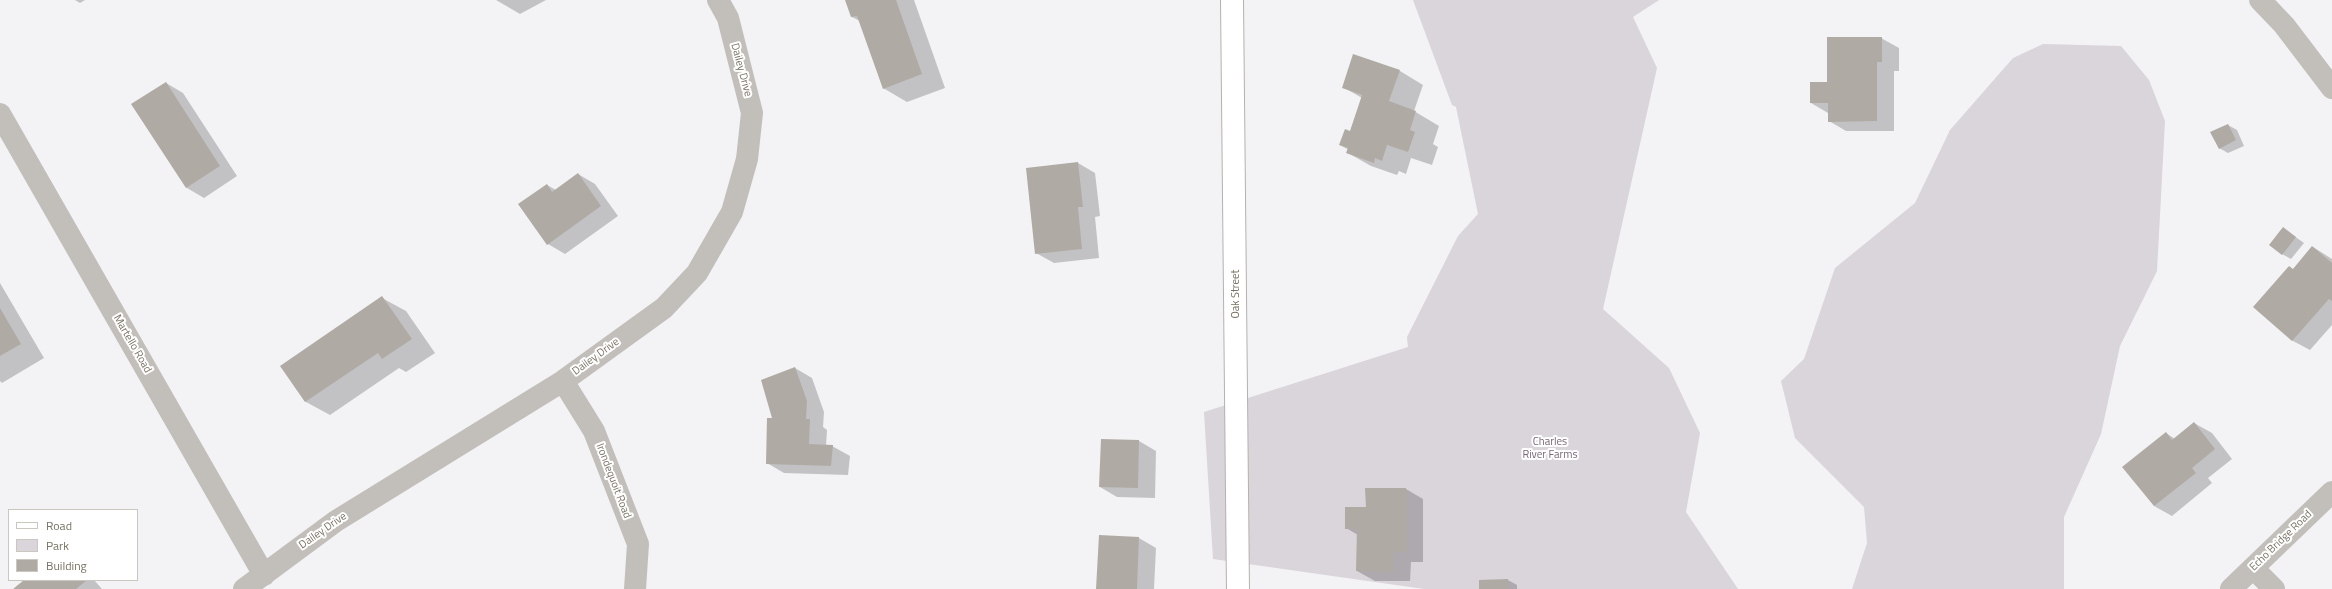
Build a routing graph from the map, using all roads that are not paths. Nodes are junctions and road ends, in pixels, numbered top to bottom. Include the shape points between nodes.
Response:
1 (718, 0) edge
2 (1232, 0) edge
3 (2260, 0) edge
4 (2332, 88) edge
5 (0, 114) edge
6 (563, 381) junction
7 (2332, 492) edge
8 (2253, 568) junction
9 (264, 575) junction
10 (244, 589) edge
11 (635, 589) edge
12 (1238, 589) edge
13 (2231, 589) edge
14 (2274, 589) edge

1 - 6 street, Dailey Drive via 728,18 752,113 747,159 732,212 697,274 664,308
2 - 12 main road, Oak Street
3 - 4 street via 2284,25
5 - 9 street, Martello Road
6 - 9 street, Dailey Drive via 336,521
6 - 11 street, Irondequoit Road via 594,431 638,544
7 - 8 street, Echo Bridge Road
8 - 13 street, Echo Bridge Road
8 - 14 street
9 - 10 street, Dailey Drive

